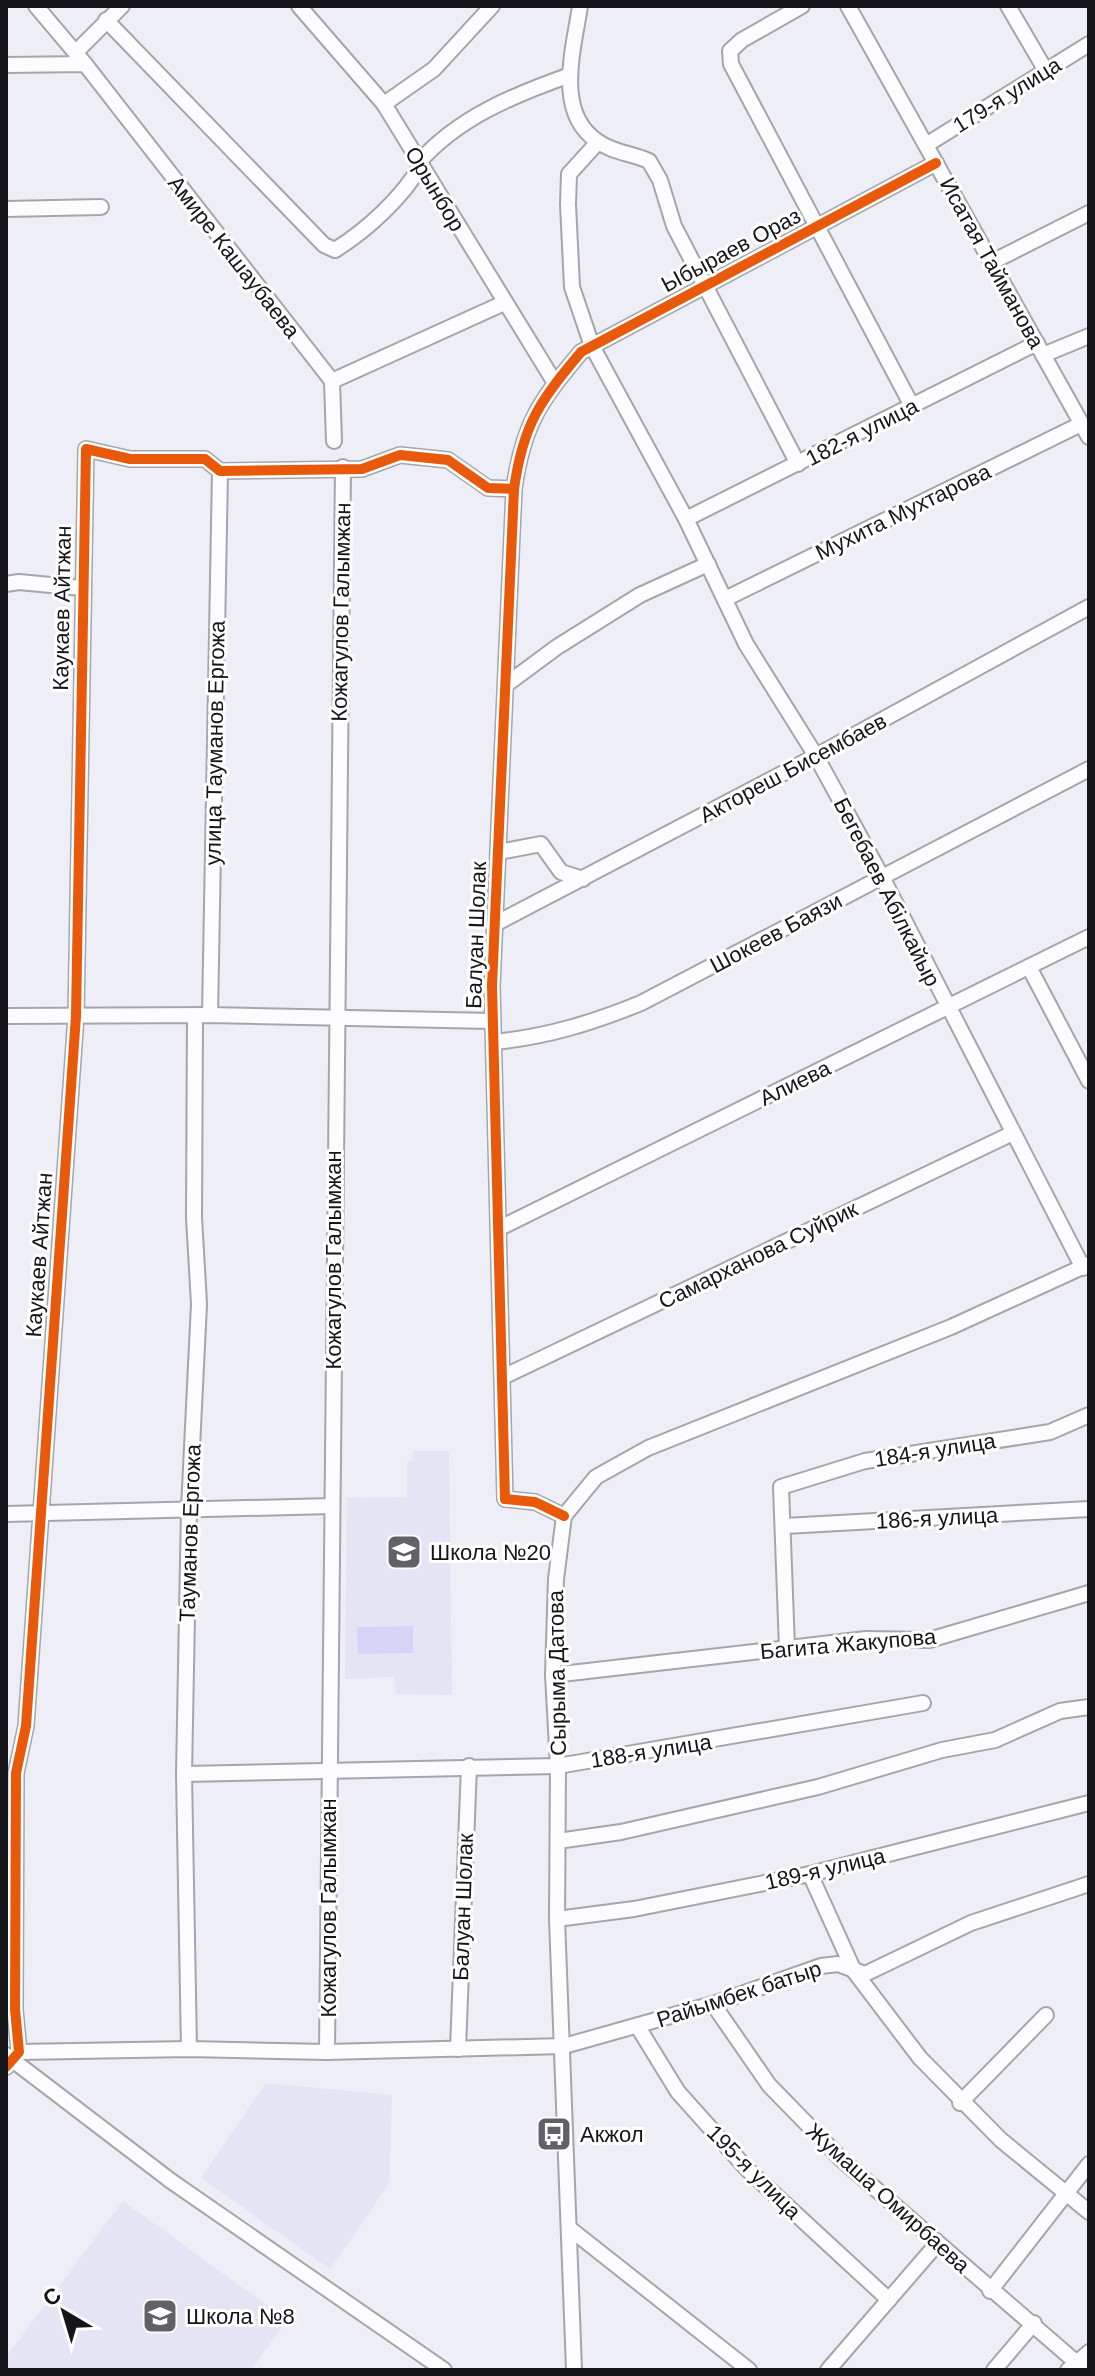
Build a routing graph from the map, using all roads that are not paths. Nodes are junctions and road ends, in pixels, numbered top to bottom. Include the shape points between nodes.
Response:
1 (36, 6) edge
2 (122, 6) edge
3 (299, 6) edge
4 (492, 6) edge
5 (580, 6) edge
6 (802, 6) edge
7 (848, 6) edge
8 (1008, 6) edge
9 (106, 20) junction
10 (1089, 44) edge
11 (81, 58) junction
12 (6, 65) edge
13 (1046, 71) junction
14 (570, 75) junction
15 (384, 104) junction
16 (598, 142) junction
17 (926, 145) junction
18 (936, 163) junction
19 (420, 164) junction
20 (101, 207) dead end
21 (6, 209) edge
22 (1089, 213) edge
23 (818, 226) junction
24 (992, 262) junction
25 (707, 285) junction
26 (504, 303) junction
27 (1089, 336) edge
28 (592, 346) junction
29 (1040, 349) junction
30 (332, 381) junction
31 (555, 383) junction
32 (912, 406) junction
33 (1085, 431) edge
34 (334, 441) dead end
35 (798, 464) junction
36 (343, 467) junction
37 (220, 471) junction
38 (514, 489) junction
39 (686, 519) junction
40 (708, 564) junction
41 (6, 584) edge
42 (82, 588) junction
43 (725, 599) junction
44 (1089, 607) edge
45 (507, 684) junction
46 (816, 756) junction
47 (1089, 769) edge
48 (499, 852) junction
49 (882, 877) junction
50 (583, 879) junction
51 (495, 924) junction
52 (1089, 937) edge
53 (1029, 967) junction
54 (947, 1008) junction
55 (6, 1016) edge
56 (76, 1016) junction
57 (203, 1016) junction
58 (335, 1019) junction
59 (492, 1021) junction
60 (494, 1042) junction
61 (1089, 1081) edge
62 (1013, 1133) junction
63 (500, 1228) junction
64 (1086, 1266) edge
65 (503, 1377) junction
66 (1089, 1415) edge
67 (332, 1506) junction
68 (189, 1509) junction
69 (1089, 1509) edge
70 (6, 1514) edge
71 (41, 1514) junction
72 (564, 1516) junction
73 (785, 1526) junction
74 (1089, 1593) edge
75 (787, 1648) junction
76 (553, 1675) junction
77 (923, 1703) dead end
78 (1089, 1707) edge
79 (469, 1766) junction
80 (558, 1766) junction
81 (329, 1769) junction
82 (11, 1773) edge
83 (184, 1774) junction
84 (1089, 1803) edge
85 (558, 1841) junction
86 (810, 1874) junction
87 (1089, 1884) edge
88 (557, 1919) junction
89 (854, 1971) junction
90 (713, 2004) junction
91 (1046, 2015) dead end
92 (638, 2027) junction
93 (564, 2046) junction
94 (189, 2049) junction
95 (458, 2049) junction
96 (327, 2052) junction
97 (11, 2058) edge
98 (960, 2103) junction
99 (1089, 2164) edge
100 (1066, 2193) junction
101 (1089, 2212) edge
102 (569, 2228) junction
103 (937, 2244) junction
104 (990, 2291) junction
105 (889, 2300) junction
106 (1034, 2323) junction
107 (1080, 2363) edge
108 (443, 2370) edge
109 (574, 2370) edge
110 (749, 2370) edge
111 (828, 2370) edge
112 (994, 2370) edge

1 - 11 street
2 - 9 street
3 - 15 street, Орынбор
4 - 15 street via 434,69
5 - 14 street
6 - 23 street via 730,51 731,64
7 - 17 street, Исатая Тайманова
8 - 13 street
9 - 11 street
9 - 19 street via 324,245 335,250 348,242 410,183
10 - 13 street, 179-я улица
11 - 12 street
11 - 30 street, Амире Кашаубаева
13 - 17 street, 179-я улица
14 - 16 street via 576,116
14 - 19 street via 506,97 438,141
15 - 19 street, Орынбор
16 - 25 street via 649,161 674,226
16 - 28 street, Бегебаев Абілкайыр via 569,174 568,204 572,287
17 - 18 street, Исатая Тайманова
18 - 23 street, Ыбыраев Ораз
18 - 24 street, Исатая Тайманова
19 - 26 street, Орынбор
20 - 21 street
22 - 24 street
23 - 25 street, Ыбыраев Ораз
23 - 32 street
24 - 29 street, Исатая Тайманова
25 - 28 street, Ыбыраев Ораз
25 - 35 street
26 - 30 street
26 - 31 street, Орынбор
27 - 29 street, 182-я улица
28 - 31 street, Ыбыраев Ораз
28 - 39 street, Бегебаев Абілкайыр
29 - 32 street, 182-я улица
29 - 33 street, Исатая Тайманова
30 - 34 street
31 - 38 street, Балуан Шолак via 541,399 519,454
32 - 35 street, 182-я улица
33 - 43 street, Мухита Мухтарова
35 - 39 street, 182-я улица
36 - 37 street
36 - 38 street via 362,469 400,455 448,460 488,488
36 - 58 street, Кожагулов Галымжан
37 - 42 street, Каукаев Айтжан via 205,459 130,459 86,449
37 - 57 street, улица Тауманов Ергожа
38 - 45 street, Балуан Шолак
39 - 40 street, Бегебаев Абілкайыр
40 - 43 street, Бегебаев Абілкайыр
40 - 45 street via 640,595
41 - 42 street
42 - 56 street, Каукаев Айтжан
43 - 46 street, Бегебаев Абілкайыр via 746,644
44 - 46 street, Актореш Бисембаев
45 - 48 street, Балуан Шолак
46 - 49 street, Бегебаев Абілкайыр
46 - 50 street, Актореш Бисембаев
47 - 49 street, Шокеев Баязи
48 - 50 street via 541,844 561,872
48 - 51 street, Балуан Шолак
49 - 54 street, Бегебаев Абілкайыр
49 - 60 street, Шокеев Баязи via 641,1003 538,1038
50 - 51 street, Актореш Бисембаев
51 - 59 street, Балуан Шолак
52 - 53 street, Алиева
53 - 54 street, Алиева
53 - 61 street
54 - 62 street, Бегебаев Абілкайыр
54 - 63 street, Алиева
55 - 56 street
56 - 57 street
56 - 71 street, Каукаев Айтжан
57 - 58 street
57 - 68 street, Тауманов Ергожа via 194,1217 199,1304
58 - 59 street
58 - 67 street, Кожагулов Галымжан
59 - 60 street, Балуан Шолак
60 - 63 street, Балуан Шолак
62 - 64 street, Бегебаев Абілкайыр
62 - 65 street, Самарханова Суйрик
63 - 65 street, Балуан Шолак
64 - 72 street via 923,1339 648,1448 596,1477
65 - 72 street, Балуан Шолак via 505,1499 535,1502
66 - 73 street, 184-я улица via 1050,1432 865,1461 781,1487
67 - 68 street
67 - 81 street, Кожагулов Галымжан
68 - 71 street
68 - 83 street, Тауманов Ергожа
69 - 73 street, 186-я улица
70 - 71 street
71 - 82 street, Каукаев Айтжан via 26,1726
72 - 76 street, Сырыма Датова
73 - 75 street
74 - 75 street, Багита Жакупова via 929,1640 866,1639
75 - 76 street, Багита Жакупова
76 - 80 street, Сырыма Датова
77 - 80 street, 188-я улица
78 - 85 street via 1060,1711 995,1740 818,1787
79 - 80 street, 188-я улица
79 - 81 street, 188-я улица
79 - 95 street, Балуан Шолак
80 - 85 street, Сырыма Датова
81 - 83 street, 188-я улица
81 - 96 street, Кожагулов Галымжан
82 - 97 street, Каукаев Айтжан
83 - 94 street, Тауманов Ергожа
84 - 86 street, 189-я улица
85 - 88 street, Сырыма Датова
86 - 88 street, 189-я улица
86 - 89 street
87 - 89 street, Райымбек батыр via 971,1923 876,1971
88 - 93 street, Сырыма Датова
89 - 90 street, Райымбек батыр via 838,1964 821,1966
89 - 98 street
90 - 92 street, Райымбек батыр
90 - 103 street, Жумаша Омирбаева via 769,2085 841,2159
91 - 98 street
92 - 93 street, Райымбек батыр
92 - 105 street, 195-я улица via 678,2092 747,2169
93 - 95 street, Райымбек батыр
93 - 102 street, Сырыма Датова
94 - 96 street, Райымбек батыр
94 - 97 street, Райымбек батыр
95 - 96 street, Райымбек батыр
97 - 108 street via 171,2181
98 - 100 street
99 - 100 street
100 - 101 street
100 - 104 street
102 - 109 street, Сырыма Датова
102 - 110 street
103 - 104 street, Жумаша Омирбаева
103 - 105 street
104 - 106 street, Жумаша Омирбаева
105 - 111 street
106 - 107 street, Жумаша Омирбаева
106 - 112 street

